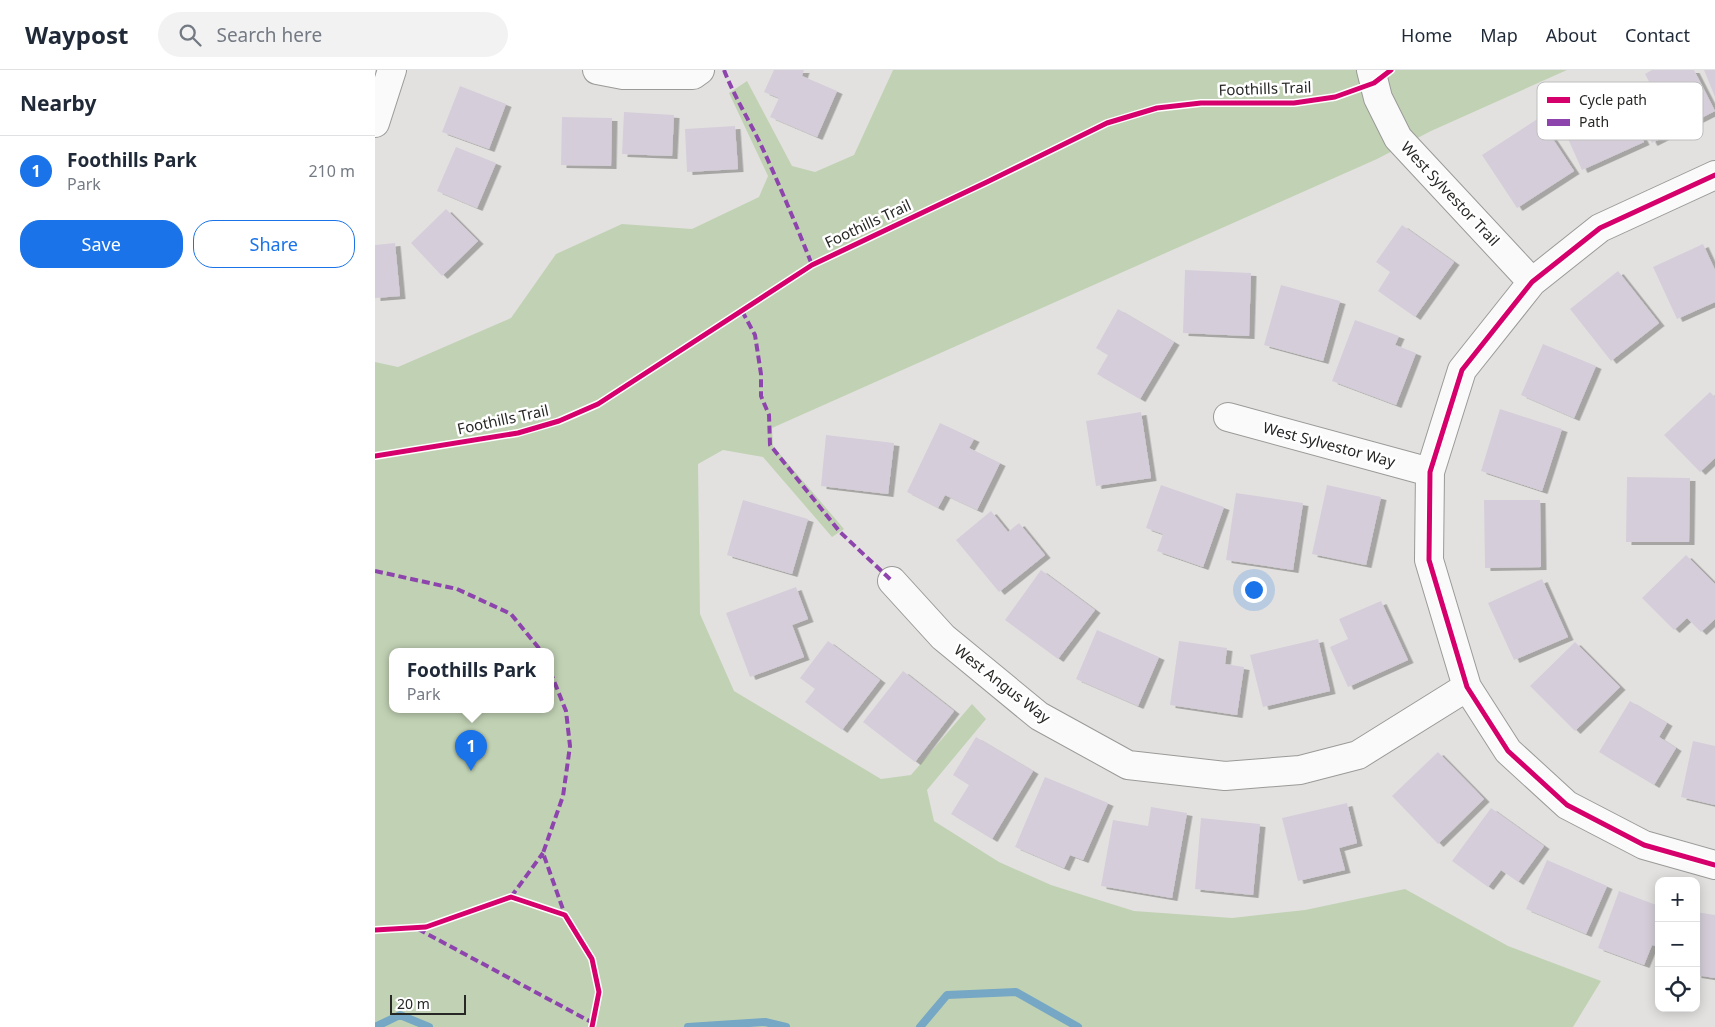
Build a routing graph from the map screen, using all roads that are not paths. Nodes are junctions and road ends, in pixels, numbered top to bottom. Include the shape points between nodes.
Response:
1 (392, 70) edge
2 (597, 70) edge
3 (700, 70) edge
4 (1371, 70) edge
5 (375, 123) edge
6 (1715, 175) edge
7 (1531, 282) junction
8 (1228, 417) dead end
9 (1430, 472) junction
10 (892, 581) dead end
11 (1467, 687) junction
12 (1715, 865) edge

1 - 5 street
2 - 3 street via 623,75 693,75
4 - 7 street, West Sylvestor Trail via 1377,98 1398,138
6 - 7 street via 1600,228
7 - 9 street via 1462,370
8 - 9 street, West Sylvestor Way
9 - 11 street via 1429,560
10 - 11 street, West Angus Way via 943,638 1039,716 1128,765 1225,776 1300,770 1358,755
11 - 12 street via 1508,751 1567,805 1644,845

